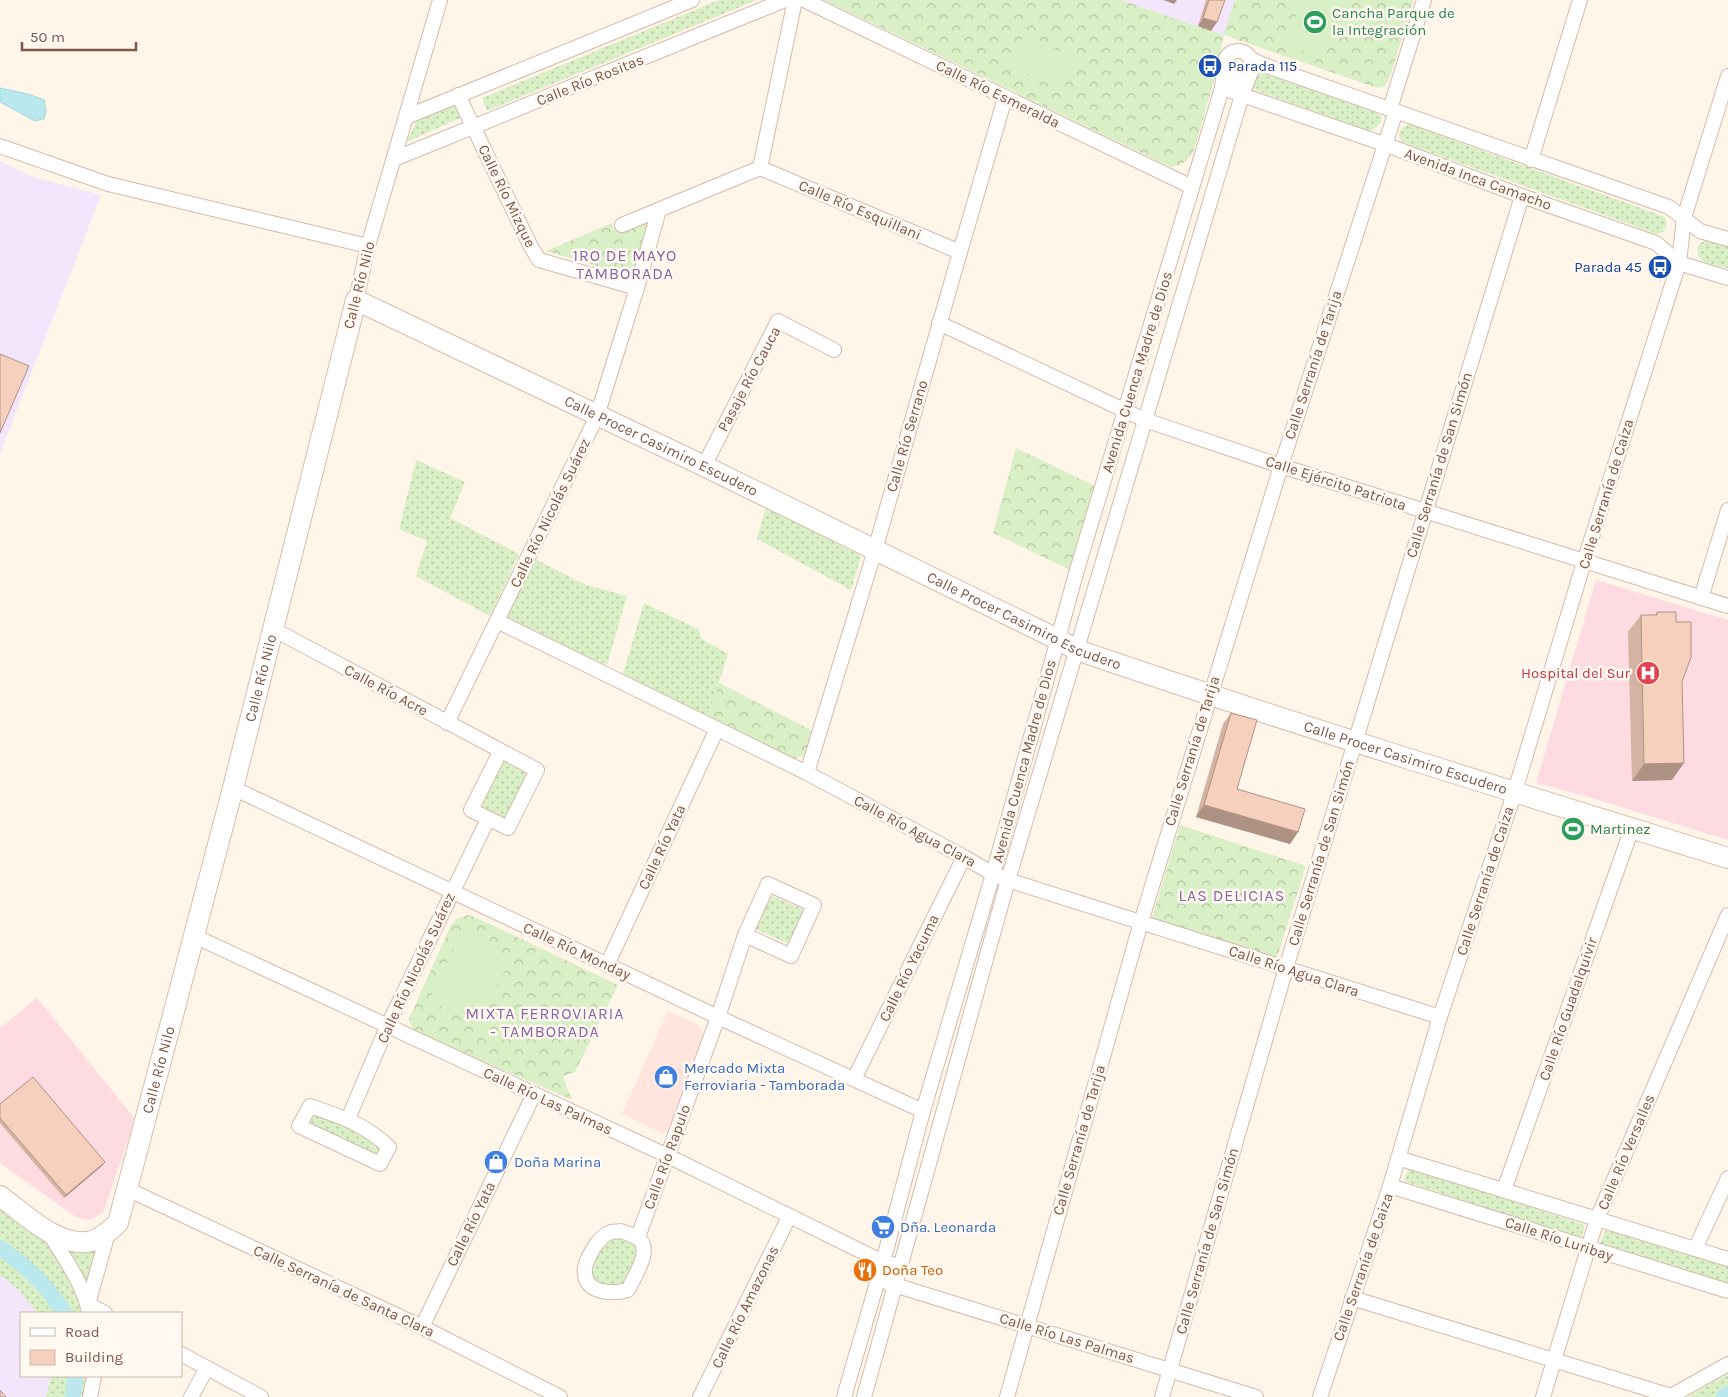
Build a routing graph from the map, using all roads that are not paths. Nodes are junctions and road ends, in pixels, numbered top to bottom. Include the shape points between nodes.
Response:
1 (440, 0) edge
2 (692, 0) edge
3 (785, 0) edge
4 (795, 0) edge
5 (804, 0) edge
6 (1424, 0) edge
7 (1580, 0) edge
8 (1251, 66) junction
9 (1224, 69) junction
10 (1728, 76) edge
11 (1222, 88) junction
12 (458, 95) junction
13 (1242, 95) junction
14 (1005, 98) junction
15 (1393, 110) junction
16 (406, 117) junction
17 (474, 127) junction
18 (1384, 144) junction
19 (0, 146) edge
20 (394, 159) junction
21 (1531, 160) junction
22 (760, 168) junction
23 (1192, 188) junction
24 (1522, 196) junction
25 (659, 210) junction
26 (1684, 218) junction
27 (622, 225) dead end
28 (1728, 239) edge
29 (368, 246) junction
30 (960, 252) junction
31 (1679, 263) junction
32 (1728, 278) edge
33 (637, 288) junction
34 (356, 300) junction
35 (939, 323) junction
36 (834, 350) dead end
37 (1125, 412) junction
38 (597, 416) junction
39 (1146, 420) junction
40 (704, 466) junction
41 (1281, 466) junction
42 (1728, 510) edge
43 (1424, 512) junction
44 (875, 550) junction
45 (1584, 562) junction
46 (1701, 598) junction
47 (1728, 606) edge
48 (497, 621) junction
49 (273, 629) junction
50 (1057, 639) junction
51 (1077, 650) junction
52 (1209, 695) junction
53 (447, 723) junction
54 (717, 729) junction
55 (1354, 742) junction
56 (500, 752) junction
57 (807, 773) junction
58 (233, 788) junction
59 (1515, 791) junction
60 (488, 819) junction
61 (1632, 828) junction
62 (964, 857) junction
63 (1728, 858) edge
64 (993, 874) junction
65 (1008, 880) junction
66 (452, 892) junction
67 (1728, 914) edge
68 (1140, 922) junction
69 (745, 935) junction
70 (194, 936) junction
71 (606, 964) junction
72 (1286, 968) junction
73 (718, 1017) junction
74 (1440, 1017) junction
75 (387, 1027) junction
76 (854, 1079) junction
77 (534, 1094) junction
78 (924, 1111) junction
79 (348, 1119) junction
80 (668, 1156) junction
81 (1398, 1158) junction
82 (1728, 1178) edge
83 (1390, 1186) junction
84 (127, 1189) junction
85 (1504, 1190) junction
86 (0, 1196) edge
87 (789, 1217) junction
88 (1597, 1219) junction
89 (49, 1233) junction
90 (108, 1233) junction
91 (638, 1238) junction
92 (1588, 1248) junction
93 (1695, 1249) junction
94 (1728, 1259) edge
95 (883, 1262) junction
96 (902, 1267) junction
97 (878, 1280) junction
98 (896, 1286) junction
99 (1728, 1292) edge
100 (1352, 1298) junction
101 (88, 1309) edge
102 (1028, 1325) junction
103 (422, 1327) junction
104 (182, 1355) edge
105 (1554, 1360) junction
106 (1728, 1364) edge
107 (206, 1368) junction
108 (1170, 1369) junction
109 (94, 1377) edge
110 (1671, 1396) edge
111 (90, 1397) edge
112 (191, 1397) edge
113 (261, 1397) edge
114 (560, 1397) edge
115 (700, 1397) edge
116 (844, 1397) edge
117 (864, 1397) edge
118 (1007, 1397) edge
119 (1162, 1397) edge
120 (1256, 1397) edge
121 (1320, 1397) edge
122 (1543, 1397) edge

1 - 16 street, Calle Río Nilo
2 - 12 street
3 - 17 street, Calle Río Rositas
4 - 22 street
5 - 14 street, Calle Río Esmeralda
6 - 15 street, Calle Serranía de Tarija
7 - 21 street
8 - 9 street via 1248,76 1239,79 1230,77
8 - 9 street via 1245,52 1233,51 1226,57
8 - 13 street, Avenida Cuenca Madre de Dios
8 - 15 street via 1264,65
9 - 11 street, Avenida Cuenca Madre de Dios
10 - 26 street, Calle Serranía de Caiza
11 - 13 street, Avenida Inca Camacho
11 - 23 street, Avenida Cuenca Madre de Dios
12 - 16 street
12 - 17 street, Calle Río Mizque
13 - 18 street, Avenida Inca Camacho
13 - 39 street, Avenida Cuenca Madre de Dios
14 - 23 street, Calle Río Esmeralda
14 - 30 street, Calle Río Serrano
15 - 18 street, Calle Serranía de Tarija
15 - 21 street
16 - 20 street, Calle Río Nilo
17 - 20 street, Calle Río Rositas
17 - 33 street, Calle Río Mizque via 539,260
18 - 24 street, Avenida Inca Camacho
18 - 41 street, Calle Serranía de Tarija
19 - 29 street via 108,184
20 - 29 street, Calle Río Nilo
21 - 26 street via 1670,207
22 - 25 street
22 - 30 street, Calle Río Esquillani
23 - 37 street, Avenida Cuenca Madre de Dios
24 - 31 street, Avenida Inca Camacho via 1656,243
24 - 43 street, Calle Serranía de San Simón
25 - 27 street
25 - 33 street, Calle Río Nicolás Suárez
26 - 28 street via 1700,231
26 - 31 street, Calle Serranía de Caiza
29 - 34 street, Calle Río Nilo
30 - 35 street, Calle Río Serrano
31 - 32 street, Avenida Inca Camacho
31 - 45 street, Calle Serranía de Caiza
33 - 38 street, Calle Río Nicolás Suárez
34 - 38 main road, Calle Procer Casimiro Escudero
34 - 49 main road, Calle Río Nilo
35 - 37 street
35 - 44 street, Calle Río Serrano
36 - 40 street, Pasaje Río Cauca via 778,321
37 - 39 street, Calle Ejército Patriota
37 - 50 street, Avenida Cuenca Madre de Dios
38 - 40 main road, Calle Procer Casimiro Escudero
38 - 48 street, Calle Río Nicolás Suárez
39 - 41 street, Calle Ejército Patriota
39 - 51 street, Avenida Cuenca Madre de Dios
40 - 44 main road, Calle Procer Casimiro Escudero
41 - 43 street, Calle Ejército Patriota
41 - 52 street, Calle Serranía de Tarija
42 - 46 street
43 - 45 street, Calle Ejército Patriota
43 - 55 street, Calle Serranía de San Simón
44 - 50 main road, Calle Procer Casimiro Escudero
44 - 57 street, Calle Río Serrano
45 - 46 street, Calle Ejército Patriota
45 - 59 street, Calle Serranía de Caiza
46 - 47 street, Calle Ejército Patriota
48 - 53 street, Calle Río Nicolás Suárez
48 - 54 street, Calle Río Agua Clara
49 - 53 street, Calle Río Acre
49 - 58 main road, Calle Río Nilo
50 - 51 main road, Calle Procer Casimiro Escudero
50 - 64 street, Avenida Cuenca Madre de Dios
51 - 52 main road, Calle Procer Casimiro Escudero
51 - 65 street, Avenida Cuenca Madre de Dios
52 - 55 main road, Calle Procer Casimiro Escudero
52 - 68 street, Calle Serranía de Tarija
53 - 56 street, Calle Río Acre
54 - 57 street, Calle Río Agua Clara
54 - 71 street, Calle Río Yata
55 - 59 main road, Calle Procer Casimiro Escudero
55 - 72 street, Calle Serranía de San Simón
56 - 60 street via 471,810
56 - 60 street via 537,770 508,828
57 - 62 street, Calle Río Agua Clara
58 - 66 street, Calle Río Monday
58 - 70 main road, Calle Río Nilo
59 - 61 main road, Calle Procer Casimiro Escudero
59 - 74 street, Calle Serranía de Caiza
60 - 66 street, Calle Río Nicolás Suárez
61 - 63 main road, Calle Procer Casimiro Escudero
61 - 85 street, Calle Río Guadalquivir
62 - 64 street, Calle Río Agua Clara
62 - 76 street, Calle Río Yacuma
64 - 65 street, Calle Río Agua Clara
64 - 78 street, Avenida Cuenca Madre de Dios
65 - 68 street, Calle Río Agua Clara
65 - 96 street, Avenida Cuenca Madre de Dios
66 - 71 street, Calle Río Monday
66 - 75 street, Calle Río Nicolás Suárez
67 - 88 street, Calle Río Versalles
68 - 72 street, Calle Río Agua Clara
68 - 102 street, Calle Serranía de Tarija
69 - 69 street, Calle Río Rapulo via 791,956 814,904 768,884
69 - 73 street, Calle Río Rapulo
70 - 75 street, Calle Río Las Palmas
70 - 84 main road, Calle Río Nilo
71 - 73 street, Calle Río Monday
72 - 74 street, Calle Río Agua Clara
72 - 108 street, Calle Serranía de San Simón
73 - 76 street, Calle Río Monday
73 - 80 street, Calle Río Rapulo
74 - 81 street, Calle Serranía de Caiza
75 - 77 street, Calle Río Las Palmas
75 - 79 street, Calle Río Nicolás Suárez
76 - 78 street, Calle Río Monday
77 - 80 street, Calle Río Las Palmas
77 - 103 street, Calle Río Yata
78 - 95 street, Avenida Cuenca Madre de Dios
79 - 79 street via 310,1106 299,1126 380,1164 389,1147 372,1132
80 - 87 street, Calle Río Las Palmas
80 - 91 street, Calle Río Rapulo
81 - 83 street, Calle Serranía de Caiza
81 - 85 street, Calle Río Luribay
82 - 93 street
83 - 92 street, Calle Río Luribay
83 - 100 street, Calle Serranía de Caiza
84 - 90 main road, Calle Río Nilo via 118,1223
84 - 103 street, Calle Serranía de Santa Clara
85 - 88 street, Calle Río Luribay
86 - 89 main road
87 - 95 street, Calle Río Las Palmas
87 - 115 street, Calle Río Amazonas
88 - 92 street, Calle Río Versalles
88 - 93 street, Calle Río Luribay
89 - 90 main road via 76,1242 93,1241
89 - 101 street via 73,1271
90 - 101 street
91 - 91 street via 644,1253 628,1290 610,1293 597,1290 588,1283 585,1266 601,1238 621,1231
92 - 99 street, Calle Río Luribay
92 - 105 street, Calle Río Versalles
93 - 94 street, Calle Río Luribay
95 - 96 street, Calle Río Las Palmas
95 - 97 street, Avenida Cuenca Madre de Dios
96 - 98 street, Avenida Cuenca Madre de Dios
97 - 98 street, Calle Río Las Palmas
97 - 116 street, Avenida Cuenca Madre de Dios
98 - 102 street, Calle Río Las Palmas
98 - 117 street, Avenida Cuenca Madre de Dios
100 - 105 street
100 - 121 street, Calle Serranía de Caiza
102 - 108 street, Calle Río Las Palmas
102 - 118 street, Calle Serranía de Tarija
103 - 114 street, Calle Serranía de Santa Clara
104 - 107 street
105 - 110 street
105 - 122 street, Calle Río Versalles
106 - 110 street
107 - 112 street
107 - 113 street
108 - 119 street, Calle Serranía de San Simón
108 - 120 street, Calle Río Las Palmas
109 - 111 street

